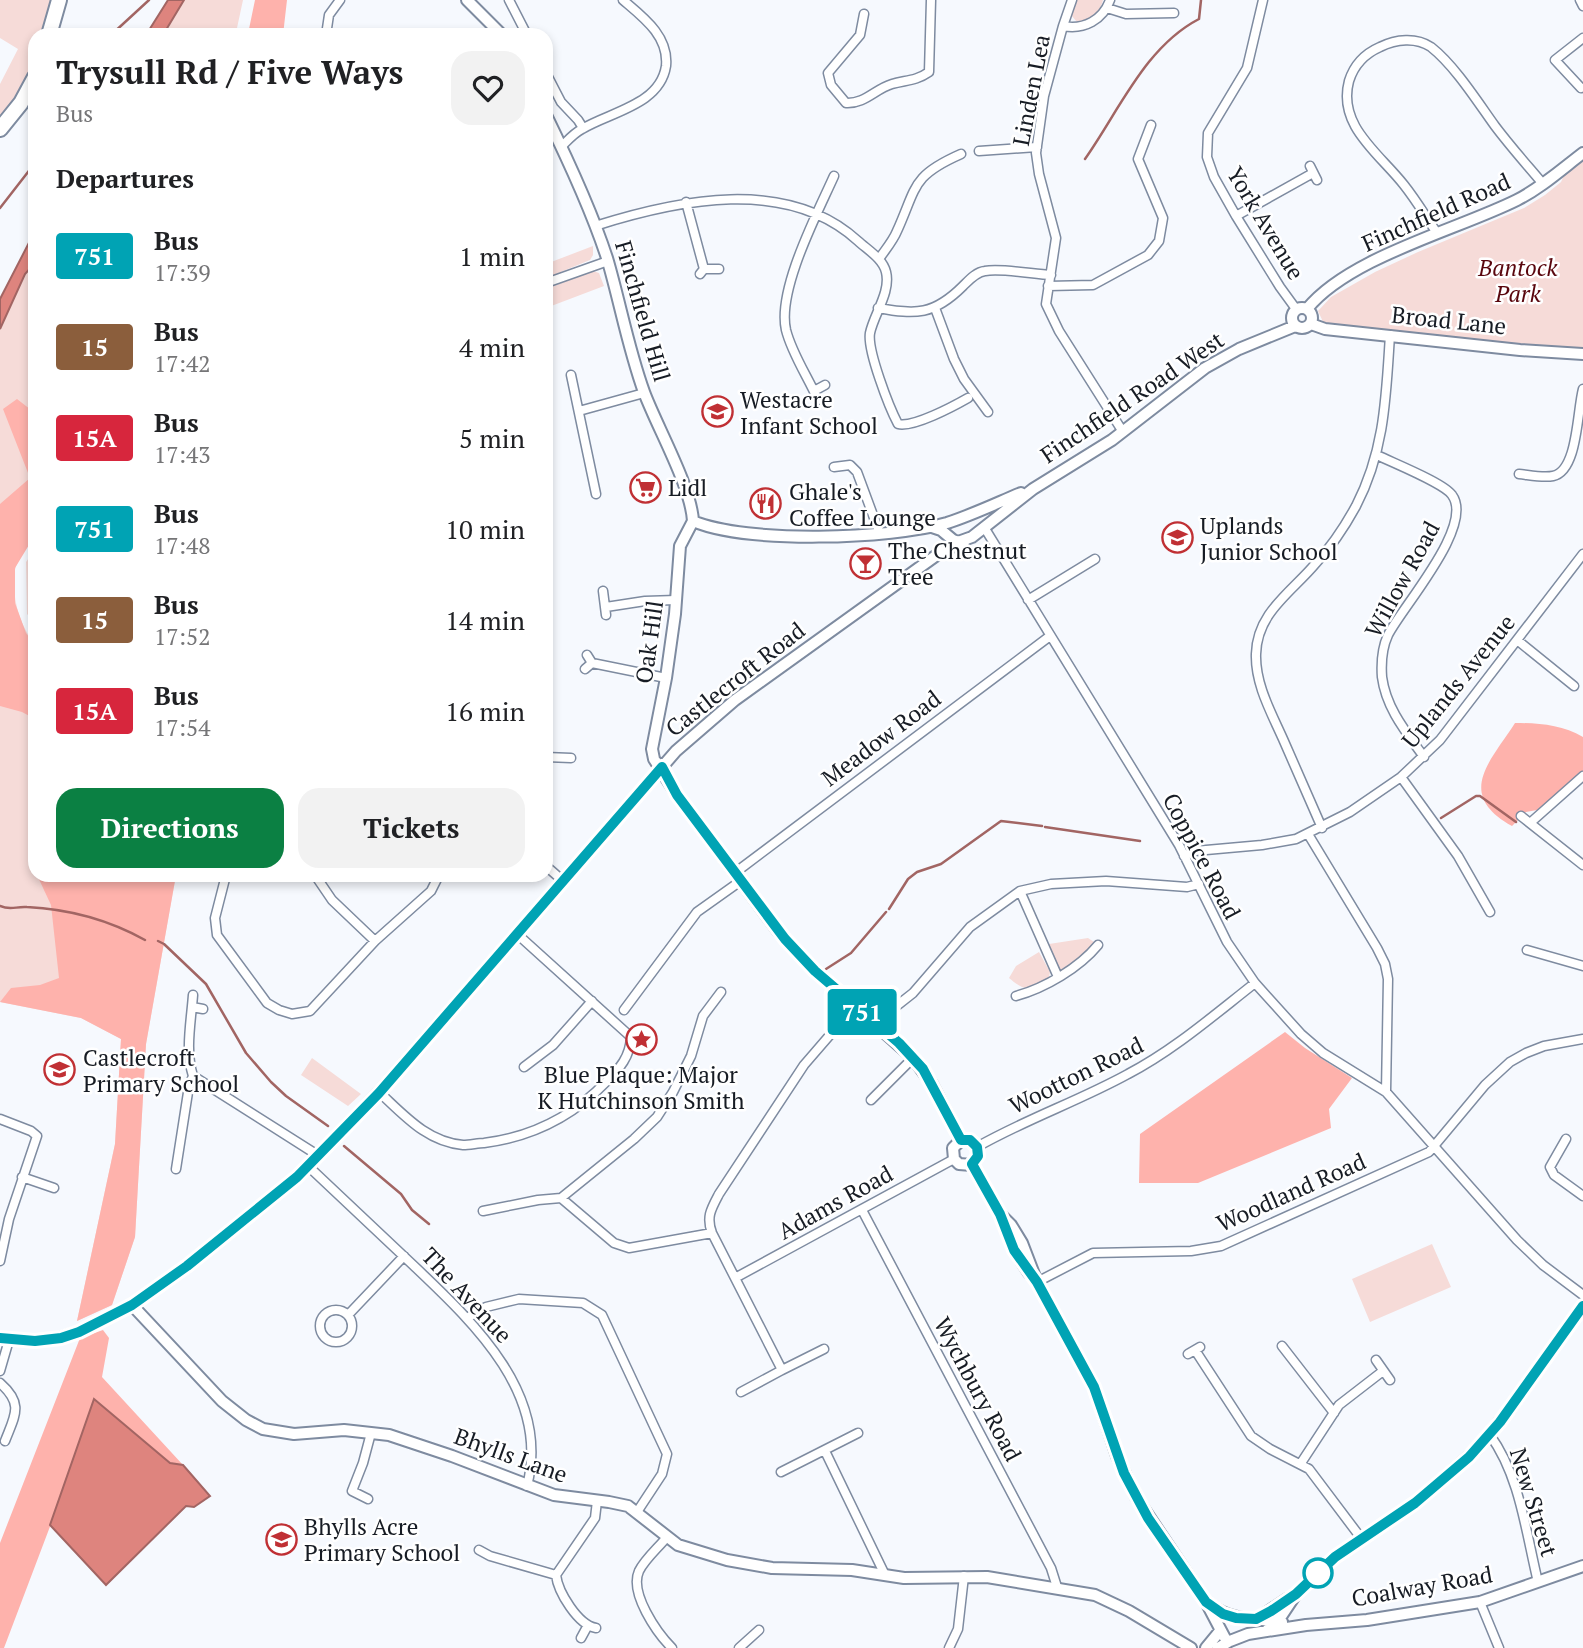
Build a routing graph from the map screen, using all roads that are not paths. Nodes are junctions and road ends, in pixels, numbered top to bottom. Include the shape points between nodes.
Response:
1 (59, 0) edge
2 (340, 0) edge
3 (467, 0) edge
4 (509, 0) edge
5 (623, 0) edge
6 (931, 0) edge
7 (1072, 0) edge
8 (1263, 0) edge
9 (1580, 0) edge
10 (1108, 4) edge
11 (1583, 6) edge
12 (1174, 13) dead end
13 (864, 14) dead end
14 (1063, 26) junction
15 (51, 28) edge
16 (327, 28) edge
17 (495, 28) edge
18 (523, 28) edge
19 (1583, 38) edge
20 (553, 87) edge
21 (1581, 88) edge
22 (28, 90) edge
23 (1151, 125) dead end
24 (0, 128) edge
25 (583, 128) junction
26 (553, 130) edge
27 (561, 147) junction
28 (1037, 148) junction
29 (979, 151) dead end
30 (1583, 153) edge
31 (961, 154) dead end
32 (1127, 159) dead end
33 (1138, 159) junction
34 (1313, 173) dead end
35 (834, 176) dead end
36 (1543, 184) junction
37 (686, 202) junction
38 (817, 214) junction
39 (1236, 216) junction
40 (595, 226) junction
41 (1437, 233) junction
42 (879, 259) junction
43 (608, 261) junction
44 (719, 269) dead end
45 (1051, 275) junction
46 (553, 281) edge
47 (1048, 286) junction
48 (878, 307) junction
49 (935, 308) junction
50 (1302, 309) junction
51 (1311, 324) junction
52 (1295, 326) junction
53 (1391, 335) junction
54 (1583, 354) edge
55 (571, 375) dead end
56 (825, 385) dead end
57 (1583, 389) edge
58 (814, 391) junction
59 (645, 393) junction
60 (968, 398) dead end
61 (818, 400) dead end
62 (579, 411) junction
63 (988, 412) dead end
64 (1123, 432) junction
65 (1377, 455) junction
66 (834, 467) dead end
67 (1519, 474) dead end
68 (1033, 489) junction
69 (596, 494) dead end
70 (972, 513) junction
71 (693, 521) junction
72 (947, 530) junction
73 (984, 533) junction
74 (880, 534) junction
75 (965, 541) junction
76 (941, 552) junction
77 (1583, 554) edge
78 (1095, 559) dead end
79 (603, 591) dead end
80 (676, 600) junction
81 (1028, 600) junction
82 (1050, 636) junction
83 (1517, 640) junction
84 (587, 655) dead end
85 (666, 678) junction
86 (1574, 686) dead end
87 (553, 757) edge
88 (1424, 757) junction
89 (571, 758) dead end
90 (662, 767) junction
91 (1583, 776) edge
92 (1401, 777) junction
93 (1521, 816) dead end
94 (1530, 823) junction
95 (1322, 828) junction
96 (1308, 834) junction
97 (1184, 856) junction
98 (1583, 865) edge
99 (553, 872) edge
100 (739, 876) junction
101 (562, 880) junction
102 (224, 882) edge
103 (319, 882) edge
104 (436, 882) edge
105 (1199, 884) junction
106 (1020, 891) junction
107 (1490, 912) dead end
108 (516, 933) junction
109 (375, 941) junction
110 (1098, 945) dead end
111 (1527, 950) dead end
112 (1583, 966) edge
113 (1058, 977) junction
114 (1255, 983) junction
115 (721, 992) dead end
116 (193, 995) dead end
117 (1016, 996) dead end
118 (592, 1001) junction
119 (855, 1006) junction
120 (192, 1007) junction
121 (203, 1009) dead end
122 (624, 1010) dead end
123 (876, 1023) junction
124 (1583, 1040) edge
125 (913, 1058) junction
126 (523, 1067) dead end
127 (194, 1076) junction
128 (1386, 1092) junction
129 (379, 1093) junction
130 (871, 1100) dead end
131 (0, 1119) edge
132 (1566, 1139) dead end
133 (961, 1140) junction
134 (1435, 1146) junction
135 (977, 1147) junction
136 (319, 1156) junction
137 (954, 1159) junction
138 (179, 1164) dead end
139 (972, 1164) junction
140 (308, 1166) junction
141 (22, 1177) junction
142 (54, 1188) dead end
143 (1583, 1196) edge
144 (561, 1198) junction
145 (862, 1210) junction
146 (483, 1211) dead end
147 (4, 1217) edge
148 (712, 1233) junction
149 (404, 1256) junction
150 (0, 1261) edge
151 (735, 1278) junction
152 (1037, 1282) junction
153 (1583, 1295) edge
154 (132, 1305) junction
155 (1583, 1306) edge
156 (348, 1315) junction
157 (467, 1318) junction
158 (4, 1339) edge
159 (1282, 1346) dead end
160 (824, 1349) dead end
161 (1194, 1350) dead end
162 (1376, 1360) dead end
163 (782, 1370) junction
164 (0, 1371) edge
165 (1384, 1371) junction
166 (1390, 1380) dead end
167 (0, 1383) edge
168 (741, 1392) dead end
169 (1334, 1413) junction
170 (371, 1433) junction
171 (858, 1433) dead end
172 (1490, 1435) junction
173 (5, 1441) dead end
174 (825, 1451) junction
175 (1301, 1463) junction
176 (782, 1472) dead end
177 (527, 1486) junction
178 (368, 1499) dead end
179 (597, 1501) junction
180 (637, 1512) junction
181 (667, 1537) junction
182 (1361, 1538) junction
183 (485, 1550) dead end
184 (1583, 1566) edge
185 (556, 1575) junction
186 (885, 1575) junction
187 (964, 1576) junction
188 (1538, 1582) junction
189 (1057, 1587) junction
190 (1296, 1594) junction
191 (1206, 1602) junction
192 (1480, 1602) junction
193 (1246, 1619) junction
194 (1278, 1621) junction
195 (1306, 1625) junction
196 (1220, 1629) junction
197 (1265, 1632) junction
198 (1248, 1634) junction
199 (582, 1638) dead end
200 (1230, 1641) junction
201 (760, 1643) dead end
202 (673, 1648) edge
203 (739, 1648) edge
204 (949, 1648) edge
205 (1191, 1648) edge
206 (1206, 1648) edge
207 (1218, 1648) edge
208 (1499, 1648) edge

1 - 15 highway
2 - 16 street via 329,15
3 - 17 street
4 - 18 street
5 - 25 street via 657,33 666,54 665,69 660,84 648,96
6 - 13 street via 929,72 917,80 890,85 858,103 846,103 831,85 828,73 860,35
7 - 14 street, Linden Lea
8 - 39 street, York Avenue via 1245,75 1207,140 1208,162
9 - 11 street
10 - 12 street, Linden Lea via 1126,14
10 - 14 street, Linden Lea via 1090,23
14 - 28 street, Linden Lea via 1044,96
19 - 21 street via 1555,60
20 - 25 street
22 - 24 highway
23 - 33 street
25 - 27 street
26 - 27 street, Finchfield Hill
27 - 40 street, Finchfield Hill
28 - 29 street
28 - 45 street, Linden Lea via 1056,238
30 - 36 street, Finchfield Road
31 - 42 street via 937,165 918,183 897,232
32 - 33 street
33 - 47 street via 1163,218 1159,241 1148,255 1093,285
34 - 39 street
35 - 38 street
36 - 41 street, Finchfield Road
36 - 41 street via 1432,48 1410,40 1386,44 1366,54 1353,70 1346,105 1363,140 1404,185
37 - 38 street via 740,199
37 - 40 street
37 - 44 street via 702,272
38 - 42 street via 849,232
38 - 58 street via 789,285 784,313 789,338
39 - 50 street, York Avenue via 1275,279
40 - 43 street, Finchfield Hill
41 - 50 street, Finchfield Road via 1354,272
42 - 48 street via 887,277
43 - 46 street
43 - 59 street, Finchfield Hill
45 - 47 street, Linden Lea
45 - 49 street via 985,270
47 - 64 street, Linden Lea via 1045,299 1051,317
48 - 49 street via 911,314
48 - 60 street via 870,348 898,424 935,414
49 - 63 street via 964,379
50 - 51 street via 1313,317
50 - 52 street via 1292,317
51 - 52 street via 1303,329
51 - 53 street, Broad Lane
52 - 64 street, Finchfield Road West via 1205,368
53 - 54 street, Broad Lane
53 - 65 street
55 - 62 street
56 - 58 street
57 - 67 street via 1566,469 1552,476 1529,470
58 - 61 street
59 - 62 street
59 - 71 street, Finchfield Hill
62 - 69 street
64 - 68 street, Finchfield Road West
65 - 88 street, Willow Road via 1447,490 1456,504 1454,527 1382,650 1387,699
65 - 95 street via 1342,529 1316,564 1273,606 1256,651 1259,684
66 - 74 street via 850,465 857,472
68 - 70 street, Finchfield Road West
68 - 73 street, Finchfield Road West
70 - 72 street, Finchfield Road West
70 - 73 street via 983,518
71 - 74 street via 735,533
71 - 80 street, Oak Hill via 680,546
72 - 74 street via 929,526
72 - 75 street via 953,540
72 - 76 street
73 - 75 street, Finchfield Road West
73 - 81 street, Coppice Road
75 - 76 street
76 - 90 street, Castlecroft Road via 735,700
77 - 83 street, Uplands Avenue
78 - 81 street
79 - 80 street via 606,611 645,601
80 - 85 street, Oak Hill
81 - 82 street, Coppice Road
82 - 97 street, Coppice Road
82 - 100 street, Meadow Road
83 - 86 street
83 - 88 street, Uplands Avenue
84 - 85 street via 589,666
85 - 90 street, Oak Hill via 652,749
87 - 89 street
88 - 92 street, Uplands Avenue
90 - 100 street, Oak Hill via 677,795
90 - 101 street, Castlecroft Road
91 - 94 street
92 - 95 street, Uplands Avenue
92 - 107 street via 1458,856
93 - 94 street
94 - 98 street
95 - 96 street, Uplands Avenue
96 - 97 street, Uplands Avenue via 1281,843
96 - 128 street via 1385,964
97 - 105 street, Coppice Road
99 - 101 street
100 - 119 street, Oak Hill via 800,956
100 - 122 street, Meadow Road via 697,912
101 - 108 street, Castlecroft Road
102 - 109 street via 215,918 217,935 267,1003 279,1010 292,1014 310,1011
103 - 109 street
104 - 109 street
105 - 106 street via 1105,881
105 - 114 street, Coppice Road via 1227,942
106 - 113 street
106 - 123 street via 970,927 913,993
108 - 118 street
108 - 129 street, Castlecroft Road
110 - 113 street
111 - 112 street
113 - 117 street
114 - 128 street, Coppice Road via 1323,1053
114 - 135 street, Wootton Road via 1146,1064
115 - 144 street via 705,1012 686,1069 657,1117
116 - 120 street
118 - 126 street via 553,1045
118 - 129 street via 631,1037 627,1057 589,1100 532,1132 463,1145 421,1131
119 - 123 street, Oak Hill
119 - 148 street via 804,1065 719,1194 708,1215
120 - 121 street
120 - 127 street via 190,1065
123 - 125 street, Oak Hill
124 - 134 street via 1544,1046 1510,1062
125 - 130 street
125 - 133 street, Oak Hill
127 - 136 street
127 - 138 street
128 - 134 street, Coppice Road
129 - 136 street, Castlecroft Road
131 - 141 street via 37,1136
132 - 143 street via 1550,1167
133 - 135 street via 970,1140
133 - 137 street via 953,1148
134 - 152 street, Woodland Road via 1221,1246 1093,1253
134 - 153 street, Coppice Road via 1517,1240
135 - 139 street
136 - 140 street, Castlecroft Road
137 - 139 street
137 - 145 street, Adams Road
139 - 152 street via 1022,1243
140 - 149 street, The Avenue
140 - 154 street, Castlecroft Road via 194,1261
141 - 142 street
141 - 147 street
144 - 146 street
144 - 148 street via 614,1243 629,1248
145 - 151 street, Adams Road
145 - 189 street, Wychbury Road
147 - 150 street
148 - 151 street
149 - 156 street
149 - 157 street, The Avenue
151 - 163 street
152 - 191 street via 1094,1387 1136,1497
154 - 158 street, Castlecroft Road via 79,1332 47,1340
154 - 170 street, Bhylls Lane via 203,1382 246,1420 263,1429 294,1434
155 - 172 street
156 - 156 street via 352,1324 348,1338 333,1342 324,1337 323,1317 338,1310
157 - 177 street, The Avenue via 500,1359 521,1401 532,1452
157 - 180 street via 486,1307 519,1299 583,1303 597,1310 667,1454 662,1474
158 - 164 street
159 - 169 street
160 - 163 street
161 - 175 street via 1251,1436
162 - 165 street
163 - 168 street
165 - 166 street
165 - 169 street
167 - 173 street via 16,1404
169 - 175 street
170 - 177 street, Bhylls Lane via 414,1443
170 - 178 street via 352,1491
171 - 174 street
172 - 182 street via 1415,1503
172 - 188 street, New Street via 1506,1460
174 - 176 street
174 - 186 street
175 - 182 street
177 - 179 street, Bhylls Lane
179 - 180 street, Bhylls Lane via 618,1503
179 - 185 street via 595,1518
180 - 181 street, Bhylls Lane
181 - 186 street, Bhylls Lane via 687,1549 772,1568
181 - 202 street via 640,1568 636,1587 647,1614
182 - 190 street
183 - 185 street
184 - 188 street, Coalway Road
185 - 199 street via 561,1591 592,1627
186 - 187 street, Bhylls Lane
187 - 189 street, Bhylls Lane
187 - 204 street via 958,1629
188 - 192 street, Coalway Road
189 - 205 street, Bhylls Lane via 1095,1595
190 - 193 street
190 - 194 street
191 - 193 street via 1223,1614
191 - 196 street
192 - 195 street, Coalway Road
192 - 208 street
193 - 194 street, Coalway Road
193 - 196 street via 1228,1619
193 - 198 street
194 - 195 street, Coalway Road
194 - 197 street
195 - 197 street, Coalway Road
196 - 200 street
196 - 206 street
197 - 198 street, Coalway Road
198 - 200 street
200 - 207 street
201 - 203 street via 756,1632

